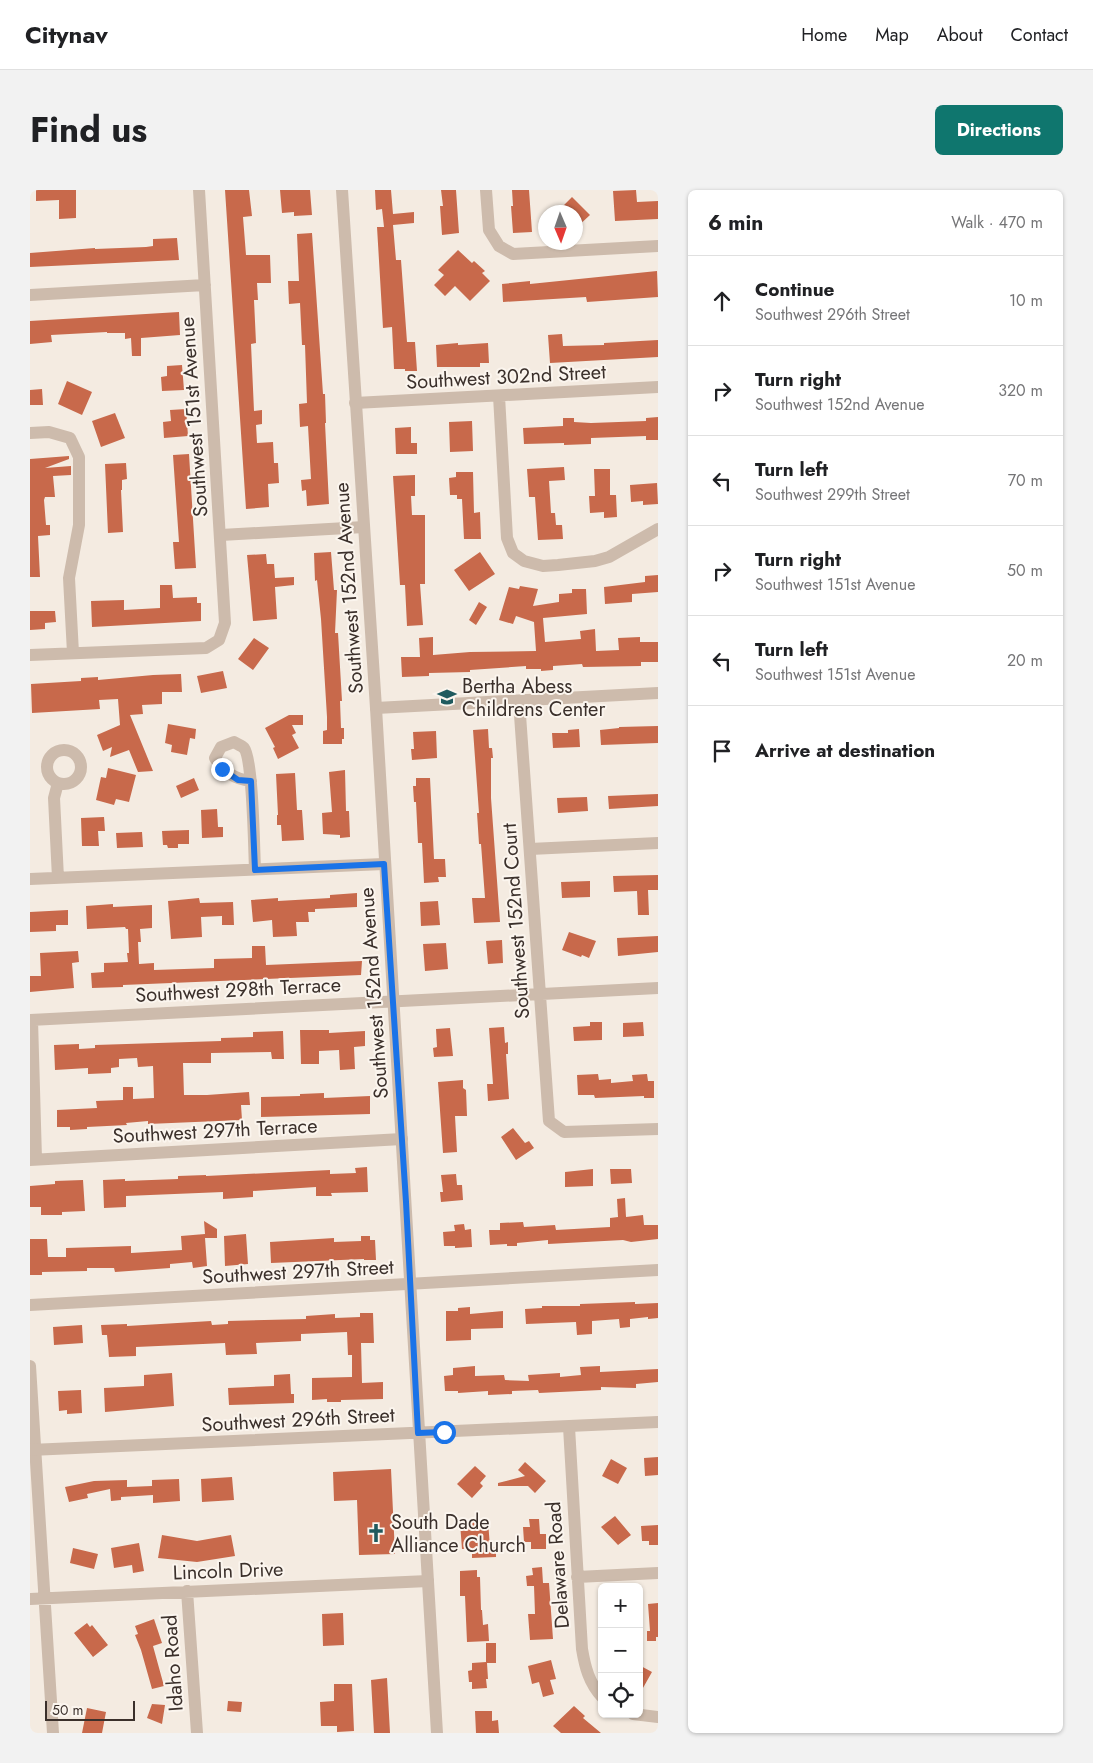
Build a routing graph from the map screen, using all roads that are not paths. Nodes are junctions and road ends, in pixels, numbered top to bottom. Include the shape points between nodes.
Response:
1 (199, 190) edge
2 (342, 190) edge
3 (486, 190) edge
4 (658, 246) edge
5 (205, 285) junction
6 (30, 295) edge
7 (658, 388) edge
8 (499, 396) junction
9 (355, 403) junction
10 (30, 433) edge
11 (364, 527) junction
12 (658, 529) edge
13 (220, 534) junction
14 (73, 653) junction
15 (30, 655) edge
16 (658, 693) edge
17 (519, 701) junction
18 (376, 708) junction
19 (251, 781) dead end
20 (58, 783) dead end
21 (658, 843) edge
22 (530, 849) junction
23 (384, 864) junction
24 (255, 870) junction
25 (58, 878) junction
26 (30, 879) edge
27 (658, 988) edge
28 (539, 994) junction
29 (394, 1000) junction
30 (31, 1020) edge
31 (658, 1129) edge
32 (402, 1139) junction
33 (33, 1160) edge
34 (658, 1270) edge
35 (410, 1284) junction
36 (30, 1305) edge
37 (30, 1366) edge
38 (658, 1422) edge
39 (569, 1426) junction
40 (418, 1433) junction
41 (32, 1450) edge
42 (658, 1573) edge
43 (578, 1577) junction
44 (428, 1582) junction
45 (187, 1591) junction
46 (30, 1599) edge
47 (45, 1599) junction
48 (598, 1691) edge
49 (643, 1716) edge
50 (658, 1718) edge
51 (53, 1733) edge
52 (197, 1733) edge
53 (437, 1733) edge

1 - 5 street, Southwest 151st Avenue
2 - 9 street, Southwest 152nd Avenue
3 - 4 street via 489,230 499,246 514,254
5 - 6 street
5 - 13 street, Southwest 151st Avenue
7 - 8 street, Southwest 302nd Street
8 - 9 street, Southwest 302nd Street
8 - 12 street via 507,538 518,557 543,566 595,561 609,557
9 - 11 street, Southwest 152nd Avenue
10 - 14 street via 49,432 70,438 79,457 79,525 69,578
11 - 13 street
11 - 18 street, Southwest 152nd Avenue
13 - 14 street, Southwest 151st Avenue via 226,623 219,640 206,648
14 - 15 street
16 - 17 street
17 - 18 street
17 - 22 street, Southwest 152nd Court
18 - 23 street, Southwest 152nd Avenue
19 - 24 street
20 - 25 street via 54,798
21 - 22 street
22 - 28 street, Southwest 152nd Court
23 - 24 street
23 - 29 street, Southwest 152nd Avenue
24 - 25 street
25 - 26 street
27 - 28 street, Southwest 298th Terrace
28 - 29 street, Southwest 298th Terrace
28 - 31 street, Southwest 152nd Court via 549,1121 564,1132
29 - 30 street, Southwest 298th Terrace
29 - 32 street, Southwest 152nd Avenue
30 - 33 street
32 - 33 street, Southwest 297th Terrace
32 - 35 street, Southwest 152nd Avenue
34 - 35 street, Southwest 297th Street
35 - 36 street, Southwest 297th Street
35 - 40 street, Southwest 152nd Avenue
37 - 41 street
38 - 39 street, Southwest 296th Street
39 - 40 street, Southwest 296th Street
39 - 43 street, Delaware Road
40 - 41 street, Southwest 296th Street
40 - 44 street, Southwest 152nd Avenue
41 - 47 street
42 - 43 street
43 - 48 street, Delaware Road via 582,1649 586,1669
44 - 45 street, Lincoln Drive
44 - 53 street, Southwest 152nd Avenue
45 - 47 street, Lincoln Drive
45 - 52 street, Idaho Road
46 - 47 street, Lincoln Drive
47 - 51 street
49 - 50 street

